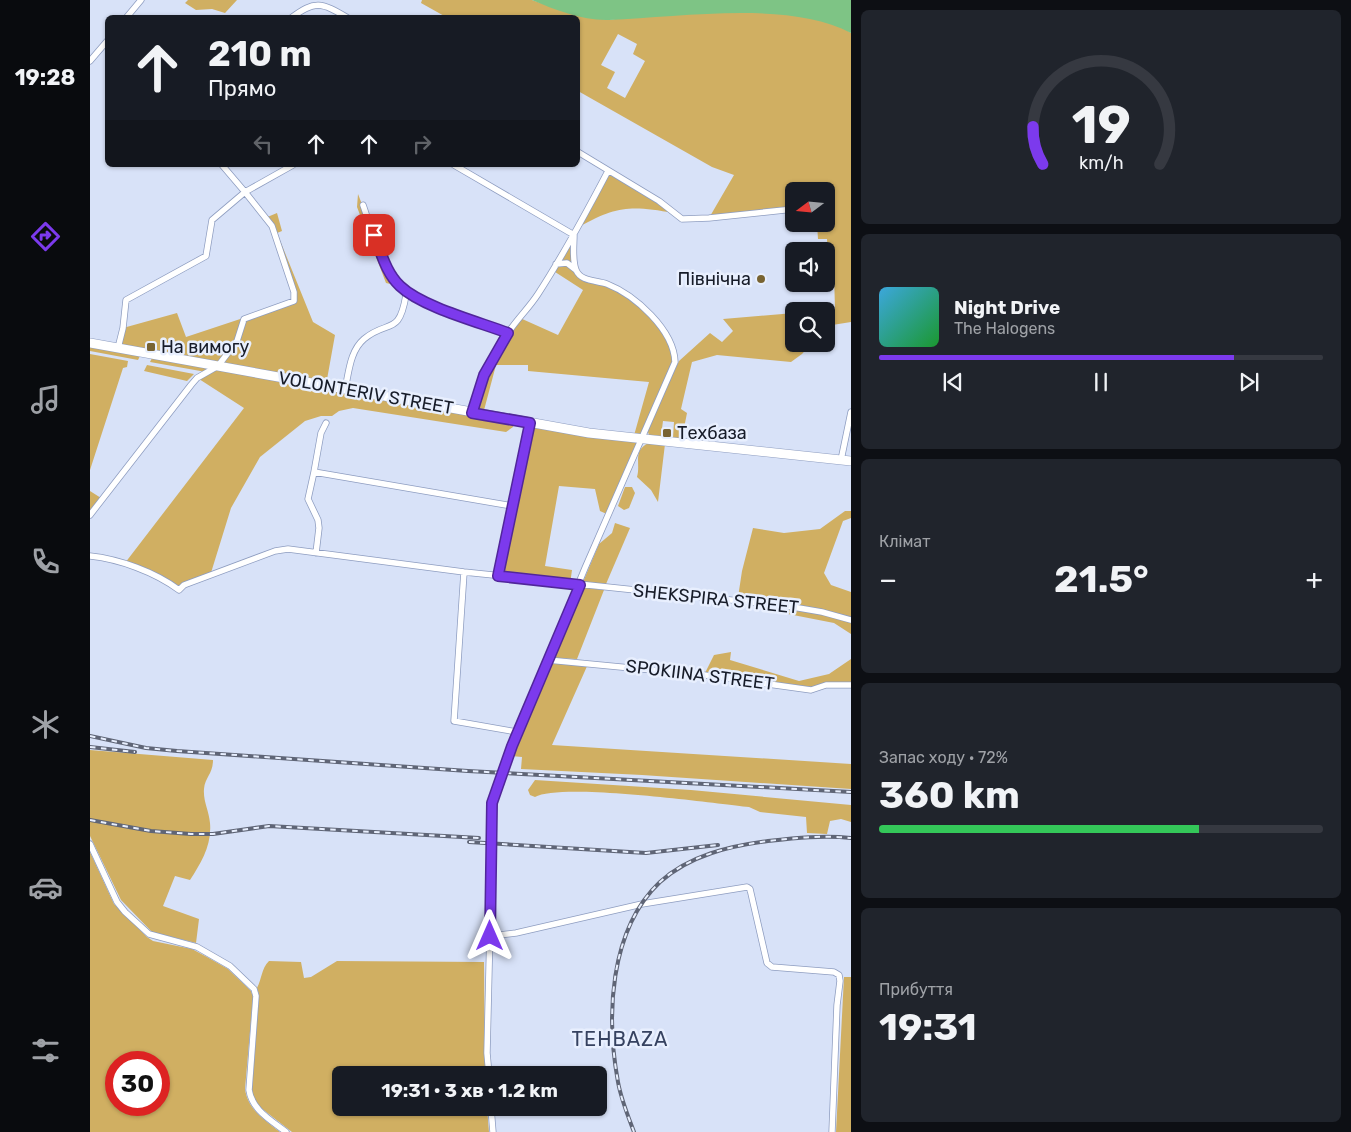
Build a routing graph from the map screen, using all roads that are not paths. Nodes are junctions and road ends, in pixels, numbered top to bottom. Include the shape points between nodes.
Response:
1 (141, 0) edge
2 (128, 15) edge
3 (294, 15) edge
4 (342, 15) edge
5 (105, 44) edge
6 (90, 61) edge
7 (580, 153) edge
8 (224, 167) edge
9 (289, 167) edge
10 (457, 167) edge
11 (608, 170) junction
12 (245, 192) junction
13 (363, 205) dead end
14 (785, 210) edge
15 (574, 235) junction
16 (556, 264) junction
17 (576, 270) junction
18 (399, 286) junction
19 (508, 333) junction
20 (90, 343) edge
21 (118, 348) junction
22 (218, 366) junction
23 (345, 389) junction
24 (851, 412) edge
25 (472, 413) junction
26 (326, 423) dead end
27 (530, 423) junction
28 (641, 439) junction
29 (840, 460) junction
30 (851, 461) edge
31 (314, 472) junction
32 (512, 506) junction
33 (90, 515) edge
34 (316, 553) junction
35 (90, 556) edge
36 (464, 572) junction
37 (498, 576) junction
38 (580, 585) junction
39 (851, 620) edge
40 (548, 660) junction
41 (851, 684) edge
42 (517, 732) junction
43 (90, 844) edge
44 (490, 936) junction
45 (488, 1066) edge
46 (492, 1116) edge
47 (286, 1132) edge
48 (493, 1132) edge
49 (832, 1132) edge

1 - 2 street
3 - 4 street via 305,3 314,1
5 - 6 street
7 - 11 street
8 - 12 street
9 - 12 street
10 - 15 street
11 - 14 street via 682,219
11 - 15 street
12 - 21 street via 212,220 206,256 126,300
12 - 22 street via 272,226 295,298 291,303 244,320 236,341
13 - 18 street via 386,266
15 - 16 street
15 - 17 street
16 - 17 street via 567,264
16 - 19 street
17 - 28 street via 585,279 607,284 643,308 666,332 673,345 675,362
18 - 19 street via 427,303
18 - 23 street via 406,295 398,320 359,344 353,354
19 - 25 street via 484,375
20 - 21 street, VOLONTERIV STREET
21 - 22 street, VOLONTERIV STREET
22 - 23 street, VOLONTERIV STREET
22 - 33 street via 197,378
23 - 25 street, VOLONTERIV STREET
24 - 29 street
25 - 27 street, VOLONTERIV STREET
26 - 31 street
27 - 28 street, VOLONTERIV STREET
27 - 32 street
28 - 29 street, VOLONTERIV STREET
28 - 38 street
29 - 30 street, VOLONTERIV STREET
31 - 32 street
31 - 34 street via 308,499 318,520
32 - 37 street
34 - 35 street, SHEKSPIRA STREET via 288,549 275,551 184,585 179,590 125,563
34 - 36 street, SHEKSPIRA STREET
36 - 37 street, SHEKSPIRA STREET
36 - 42 street via 454,721
37 - 38 street, SHEKSPIRA STREET
38 - 39 street, SHEKSPIRA STREET via 787,606
38 - 40 street
40 - 41 street, SPOKIINA STREET via 704,675 811,690 826,685
40 - 42 street
42 - 44 street via 492,803
43 - 47 street via 117,902 150,934 210,954 230,966 254,989 250,1099 258,1110
44 - 45 street
44 - 49 street via 642,904 747,887 767,963 772,967 839,975
46 - 48 street

